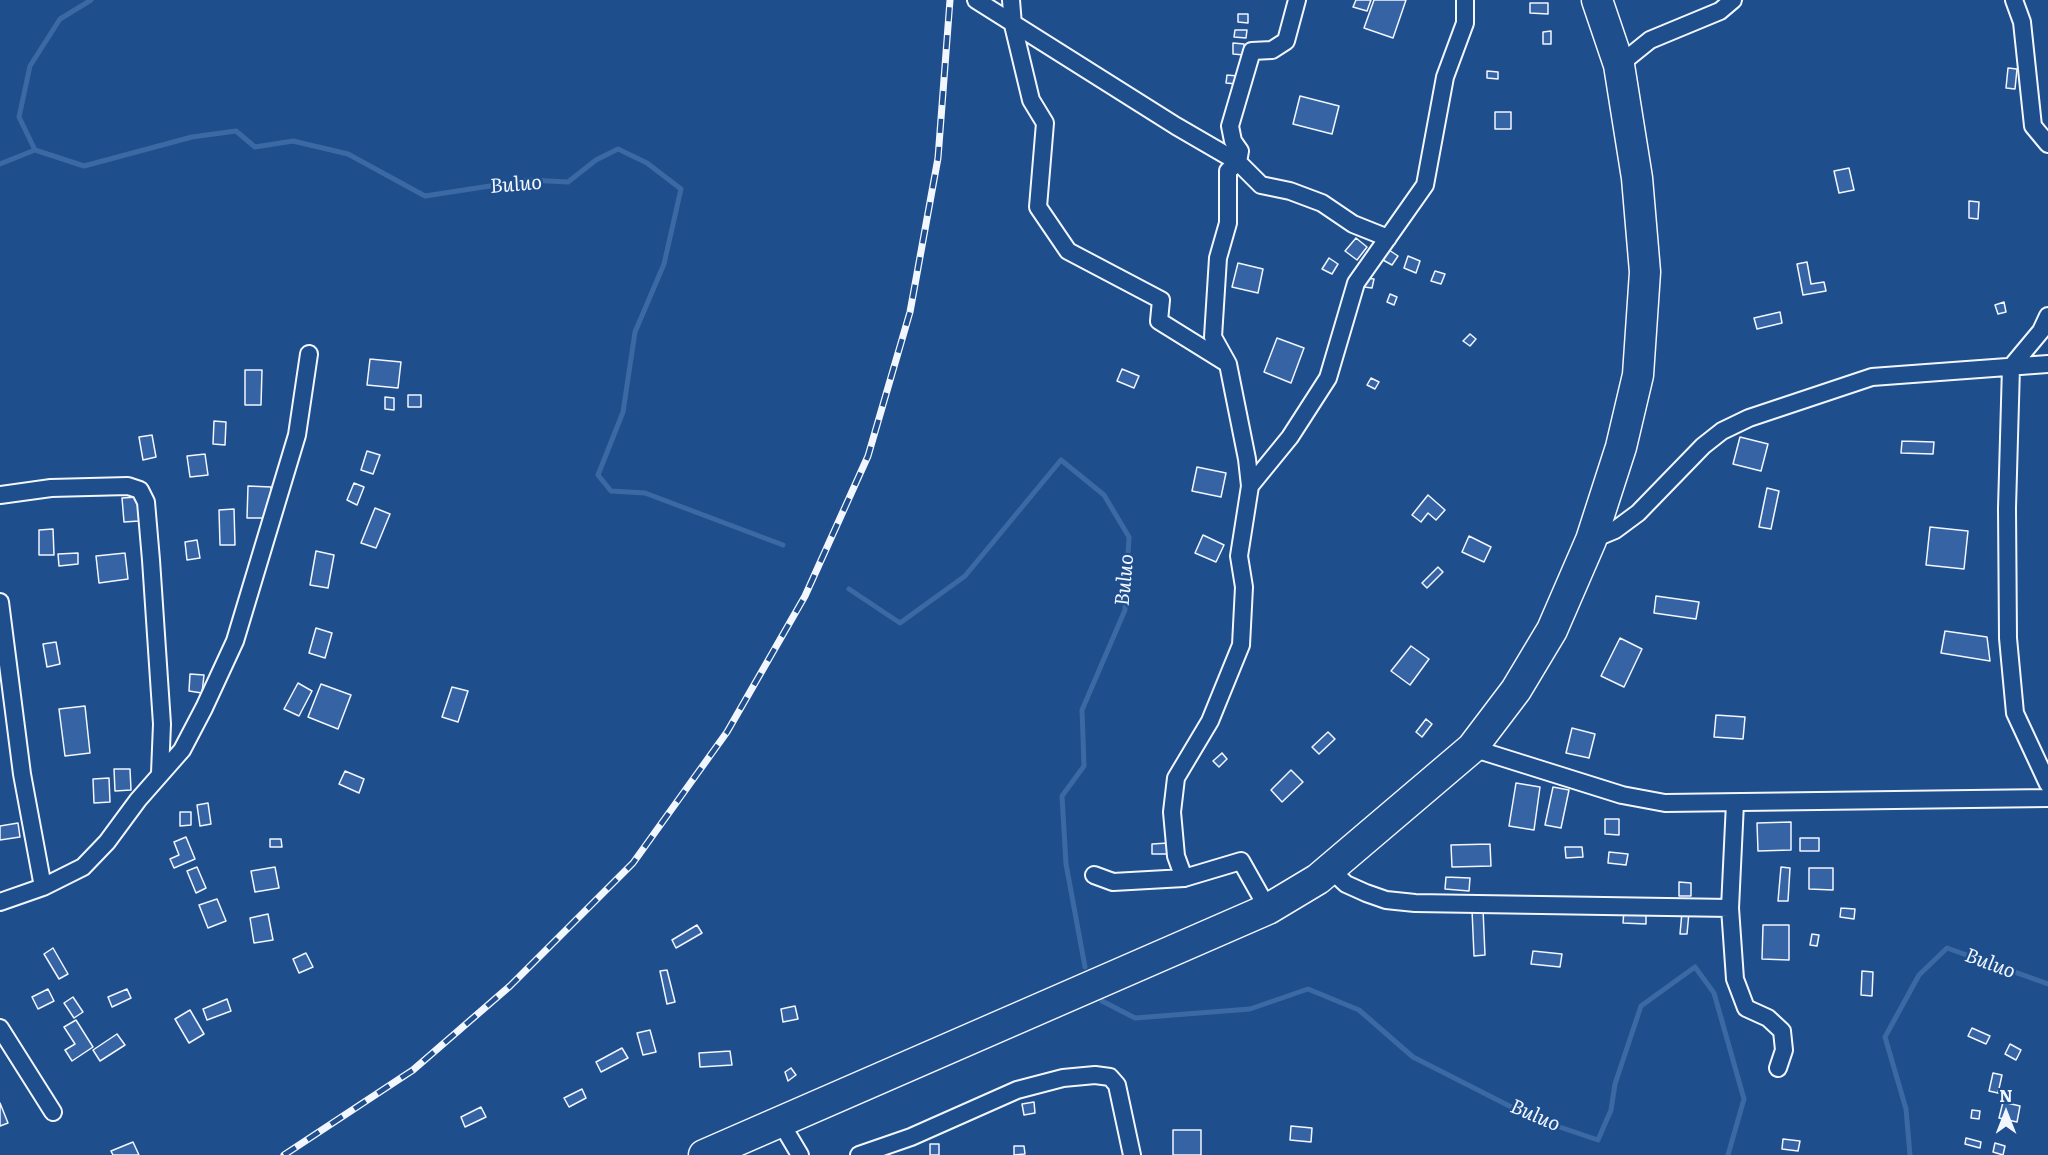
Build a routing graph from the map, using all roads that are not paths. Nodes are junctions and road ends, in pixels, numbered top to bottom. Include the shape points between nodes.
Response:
1 (976, 0) edge
2 (1011, 0) edge
3 (1297, 0) edge
4 (1466, 0) edge
5 (1597, 0) edge
6 (1733, 0) edge
7 (2014, 0) edge
8 (1013, 25) junction
9 (1619, 65) junction
10 (2048, 144) edge
11 (1238, 162) junction
12 (1388, 238) junction
13 (2048, 316) edge
14 (309, 354) dead end
15 (1228, 364) junction
16 (2048, 364) edge
17 (2011, 367) junction
18 (1250, 486) junction
19 (0, 495) edge
20 (1591, 540) junction
21 (0, 602) edge
22 (1472, 748) junction
23 (160, 773) junction
24 (2048, 784) edge
25 (2048, 798) edge
26 (1735, 803) junction
27 (1330, 869) junction
28 (1094, 875) dead end
29 (1184, 878) junction
30 (43, 887) junction
31 (0, 902) edge
32 (1730, 908) junction
33 (1268, 909) junction
34 (0, 1028) edge
35 (1778, 1068) dead end
36 (53, 1112) dead end
37 (781, 1123) junction
38 (704, 1155) edge
39 (800, 1155) edge
40 (859, 1155) edge
41 (1132, 1155) edge

1 - 8 street
2 - 8 street
3 - 11 street via 1286,41 1272,50 1252,51 1230,126 1240,151
4 - 12 street via 1465,23 1445,77 1425,185
5 - 9 highway
6 - 9 street via 1712,15 1650,40
7 - 10 street via 2022,22 2033,126
8 - 11 street
8 - 15 street via 1031,100 1045,123 1038,207 1068,251 1161,300 1159,321
9 - 20 highway via 1637,178 1645,272 1638,375 1621,447
11 - 12 street via 1262,185 1290,190 1322,203 1353,224
11 - 15 street via 1228,171 1228,223 1218,258 1213,337
12 - 18 street via 1356,283 1328,378 1290,436
13 - 17 street via 2041,331
14 - 23 street via 297,435 235,641 182,750
15 - 18 street
16 - 17 street
17 - 20 street via 1872,377 1749,418 1703,446 1638,513 1616,530
17 - 24 street via 2007,508 2009,650 2015,713
18 - 29 street via 1239,556 1244,587 1241,645 1210,721 1176,777 1172,812 1176,856
19 - 23 street via 51,488 128,486 140,490 147,502 162,724
20 - 22 highway via 1552,630 1516,690
21 - 30 street via 22,774
22 - 26 street via 1623,795 1665,803
22 - 27 highway
23 - 30 street via 83,867
25 - 26 street
26 - 32 street
27 - 32 street via 1346,884 1366,893 1415,903
27 - 33 highway
28 - 29 street via 1113,882
29 - 33 street via 1241,861
30 - 31 street
32 - 35 street via 1736,988 1746,1008 1768,1018 1782,1031 1784,1050
33 - 37 highway
34 - 36 street
37 - 38 highway
37 - 39 street
40 - 41 street via 1017,1090 1063,1078 1095,1075 1110,1077 1117,1085

